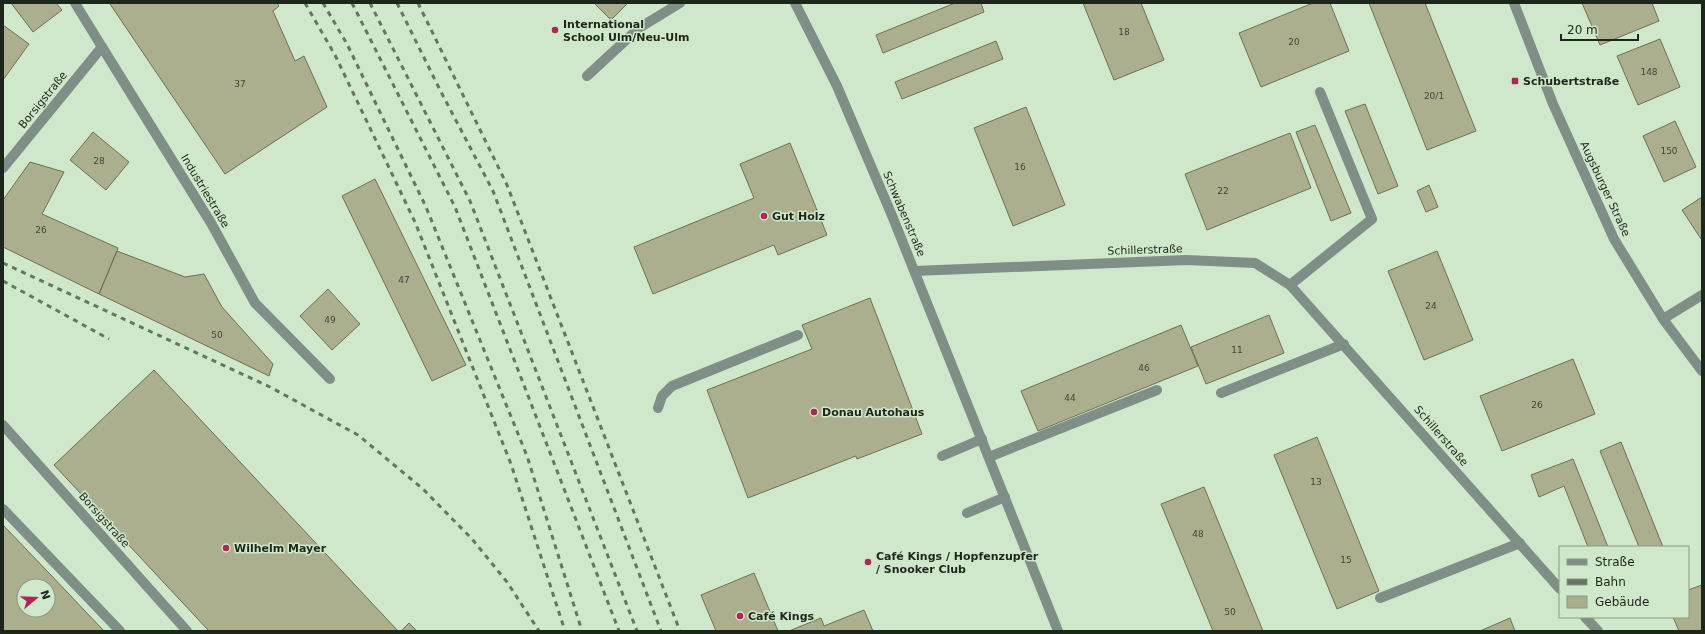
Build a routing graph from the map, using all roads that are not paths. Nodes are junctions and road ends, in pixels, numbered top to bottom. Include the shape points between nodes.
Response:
1 (75, 3) edge
2 (680, 3) edge
3 (795, 3) edge
4 (1514, 3) edge
5 (102, 47) junction
6 (587, 76) dead end
7 (1320, 92) dead end
8 (3, 168) edge
9 (915, 271) junction
10 (1290, 285) junction
11 (1702, 294) edge
12 (1663, 319) junction
13 (798, 335) dead end
14 (1344, 344) junction
15 (1702, 371) edge
16 (330, 379) dead end
17 (1157, 390) dead end
18 (1221, 393) dead end
19 (658, 408) dead end
20 (3, 425) edge
21 (982, 439) junction
22 (942, 456) dead end
23 (989, 457) junction
24 (1005, 497) junction
25 (3, 509) edge
26 (967, 513) dead end
27 (1520, 543) junction
28 (1559, 588) edge
29 (1380, 598) dead end
30 (1586, 618) edge
31 (120, 631) edge
32 (187, 631) edge
33 (1058, 631) edge
34 (1598, 631) edge

1 - 5 street, Industriestraße
2 - 6 street via 639,28
3 - 9 street, Schwabenstraße via 837,86
4 - 12 street, Augsburger Straße via 1553,104 1614,239
5 - 8 street, Borsigstraße
5 - 16 street, Industriestraße via 211,223 255,303
7 - 10 street via 1372,219
9 - 10 street, Schillerstraße via 1186,260 1255,263
9 - 21 street, Schwabenstraße
10 - 14 street, Schillerstraße
11 - 12 street
12 - 15 street, Augsburger Straße
13 - 19 street via 672,386 662,396
14 - 18 street
14 - 27 street, Schillerstraße
17 - 23 street
20 - 32 street, Borsigstraße
21 - 22 street
21 - 23 street, Schwabenstraße
23 - 24 street, Schwabenstraße
24 - 26 street
24 - 33 street, Schwabenstraße
25 - 31 street
27 - 28 street, Schillerstraße
27 - 29 street
30 - 34 street

